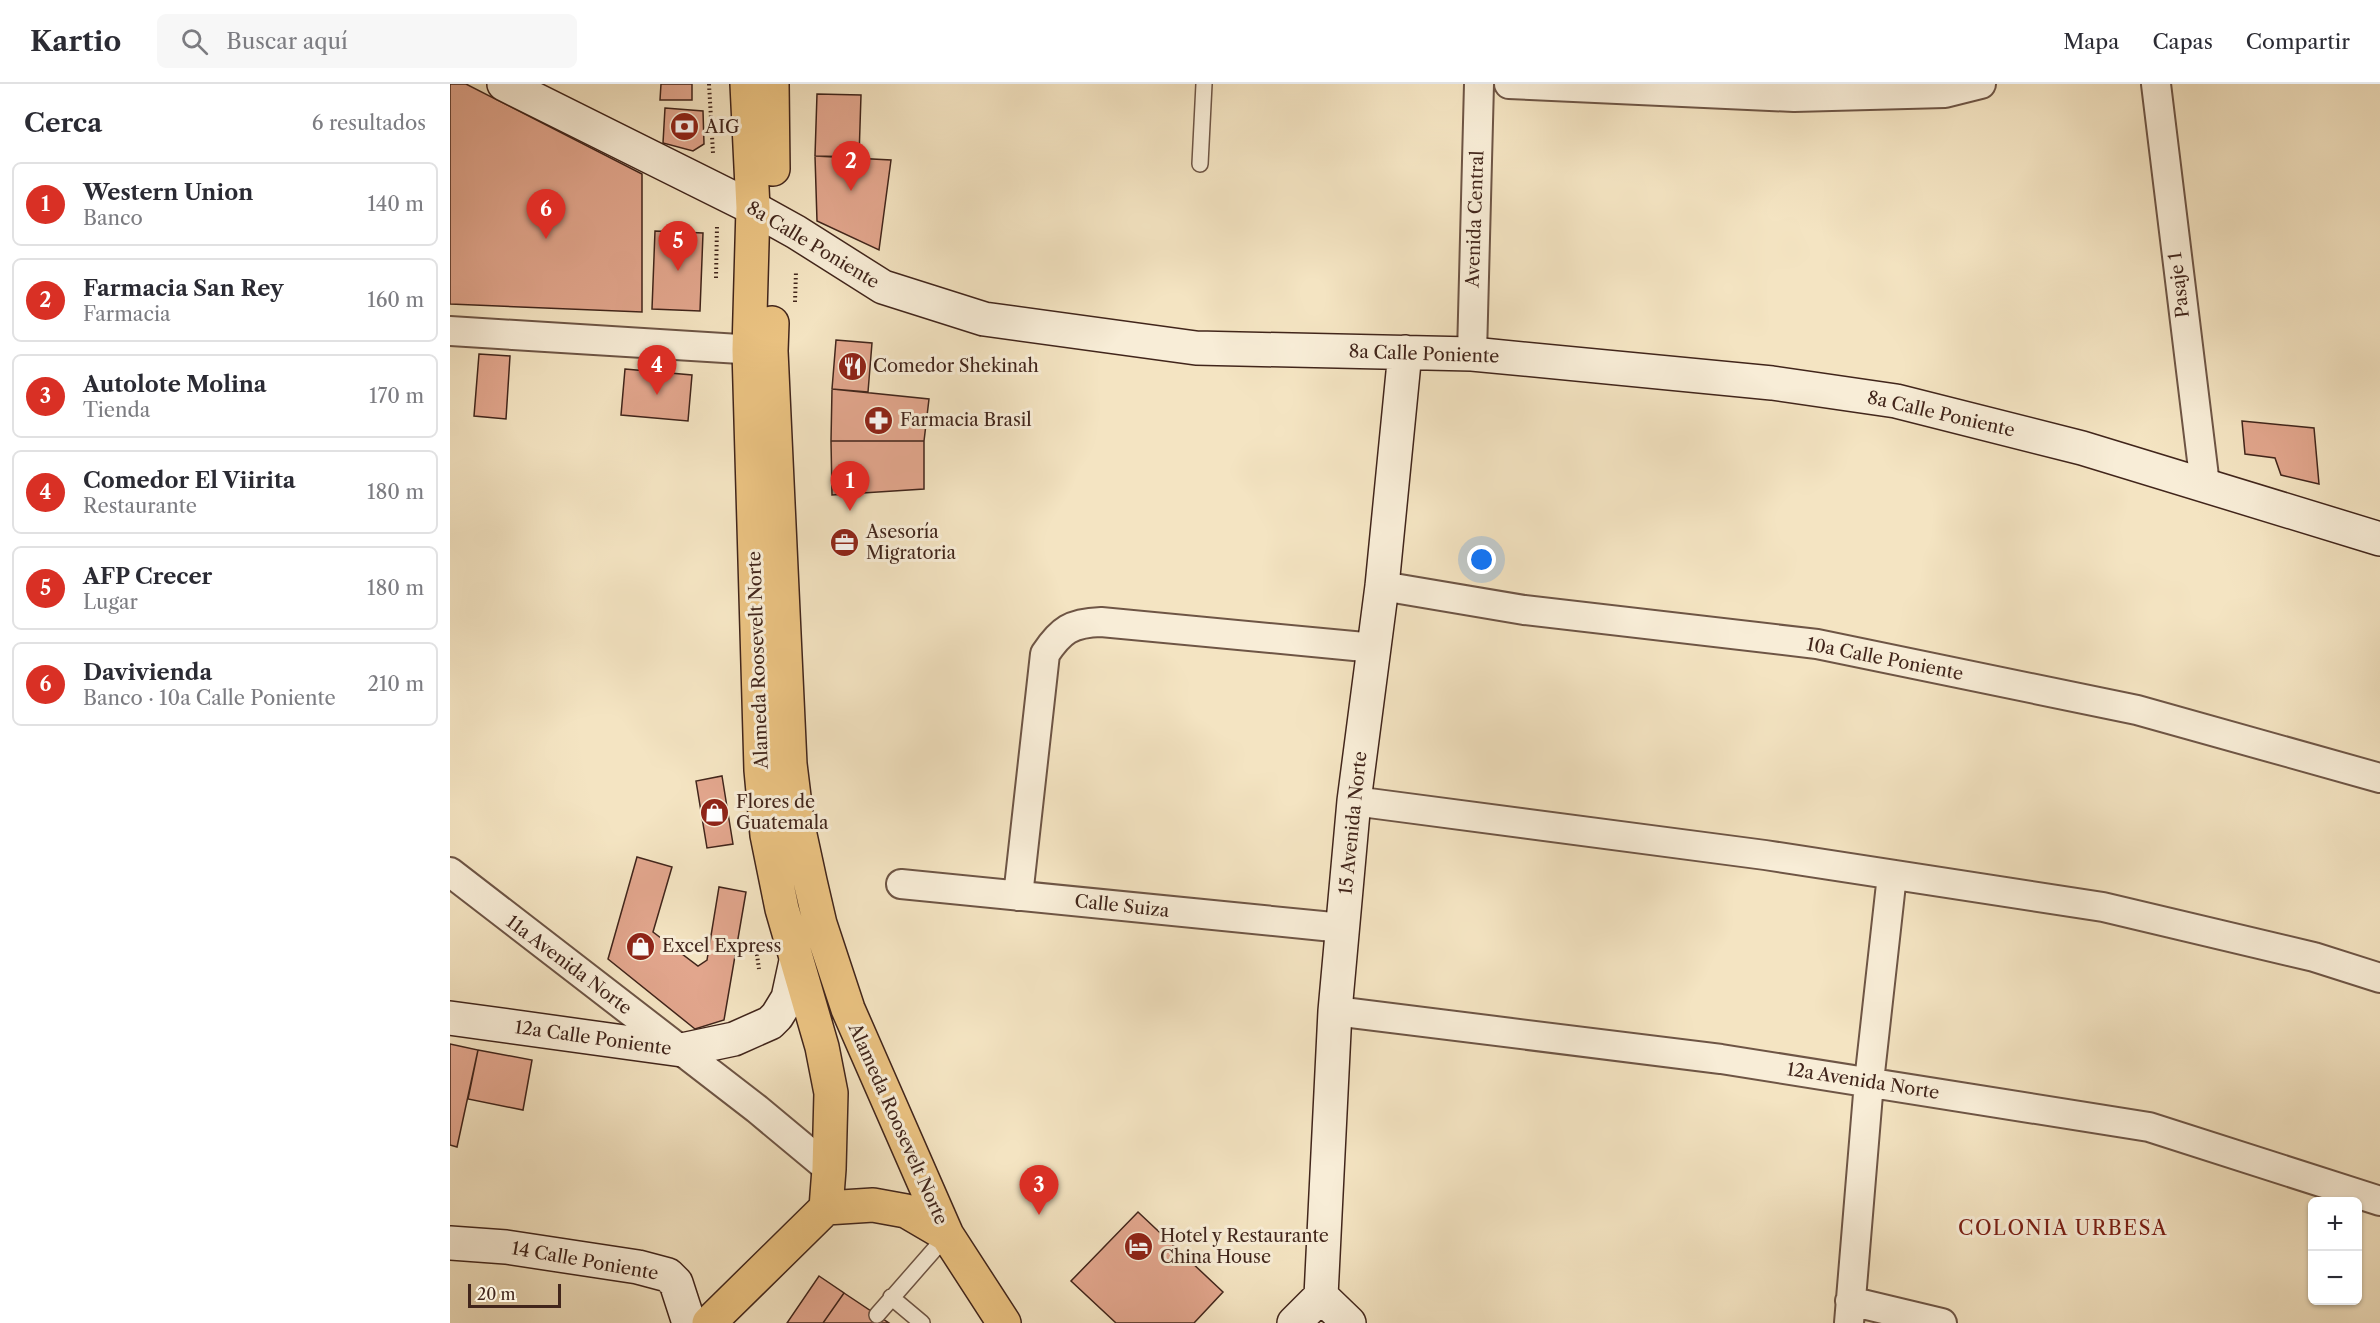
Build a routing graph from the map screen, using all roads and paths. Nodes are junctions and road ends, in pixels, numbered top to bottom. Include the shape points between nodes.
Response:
1 (504, 84) edge
2 (709, 84) edge
3 (747, 84) edge
4 (772, 84) edge
5 (1204, 84) edge
6 (1479, 84) edge
7 (1509, 84) edge
8 (1982, 84) edge
9 (2156, 84) edge
10 (1200, 164) dead end
11 (717, 189) junction
12 (775, 219) junction
13 (716, 280) dead end
14 (795, 314) dead end
15 (450, 331) edge
16 (760, 351) junction
17 (1406, 352) junction
18 (1472, 354) junction
19 (2205, 485) junction
20 (2380, 539) edge
21 (1382, 586) junction
22 (1374, 648) junction
23 (2380, 778) edge
24 (1354, 801) junction
25 (1892, 875) junction
26 (451, 876) edge
27 (901, 884) dead end
28 (1018, 896) junction
29 (1343, 928) junction
30 (796, 961) junction
31 (2380, 978) edge
32 (1335, 1011) junction
33 (450, 1018) edge
34 (682, 1050) junction
35 (1869, 1082) junction
36 (830, 1169) junction
37 (2380, 1201) edge
38 (826, 1208) junction
39 (946, 1235) junction
40 (450, 1243) edge
41 (1321, 1296) junction
42 (891, 1297) junction
43 (1849, 1312) edge
44 (877, 1315) dead end
45 (709, 1322) edge
46 (922, 1323) edge
47 (1004, 1323) edge
48 (1294, 1323) edge
49 (1349, 1323) edge
50 (1942, 1323) edge

1 - 11 street, 8a Calle Poniente
2 - 11 path
3 - 12 highway, Alameda Roosevelt Norte
4 - 12 highway, Alameda Roosevelt Norte
5 - 10 lane
6 - 18 street, Avenida Central
7 - 8 street via 1794,97 1945,93
9 - 19 street, Pasaje 1
11 - 12 street, 8a Calle Poniente
11 - 13 path
12 - 14 path
12 - 16 highway, Alameda Roosevelt Norte
12 - 17 street, 8a Calle Poniente via 883,288 984,320 1196,348
15 - 16 street
16 - 30 highway, Alameda Roosevelt Norte via 761,770 769,846
16 - 39 highway, Alameda Roosevelt Norte via 797,821 820,924 848,1009
17 - 18 street, 8a Calle Poniente
17 - 21 street, 15 Avenida Norte
18 - 19 street, 8a Calle Poniente via 1772,383 1896,401 2082,448
19 - 20 street, 8a Calle Poniente
21 - 22 street, 15 Avenida Norte
21 - 23 street, 10a Calle Poniente via 1524,610 1817,644 2137,710
22 - 24 street, 15 Avenida Norte
22 - 28 street via 1101,622 1079,623 1057,636 1045,654
24 - 25 street
24 - 29 street, 15 Avenida Norte
25 - 31 street via 2103,907 2314,957
25 - 35 street
26 - 34 street, 11a Avenida Norte
27 - 28 street, Calle Suiza
28 - 29 street, Calle Suiza
29 - 32 street, 15 Avenida Norte
30 - 34 street, 12a Calle Poniente via 788,998 770,1023 734,1040
30 - 36 highway, Alameda Roosevelt Norte via 822,1047 831,1093
32 - 35 street, 12a Avenida Norte via 1720,1059
32 - 41 street, 15 Avenida Norte
33 - 34 street, 12a Calle Poniente
34 - 36 street, 11a Avenida Norte
35 - 37 street, 12a Avenida Norte via 2148,1127
35 - 43 street
36 - 38 highway, Alameda Roosevelt Norte
38 - 39 highway via 873,1205 906,1211
38 - 45 highway
39 - 42 lane
39 - 47 highway, Alameda Roosevelt Norte
40 - 45 street, 14 Calle Poniente via 506,1247 668,1275
41 - 48 street
41 - 49 street
42 - 44 lane
42 - 46 lane
43 - 50 street

